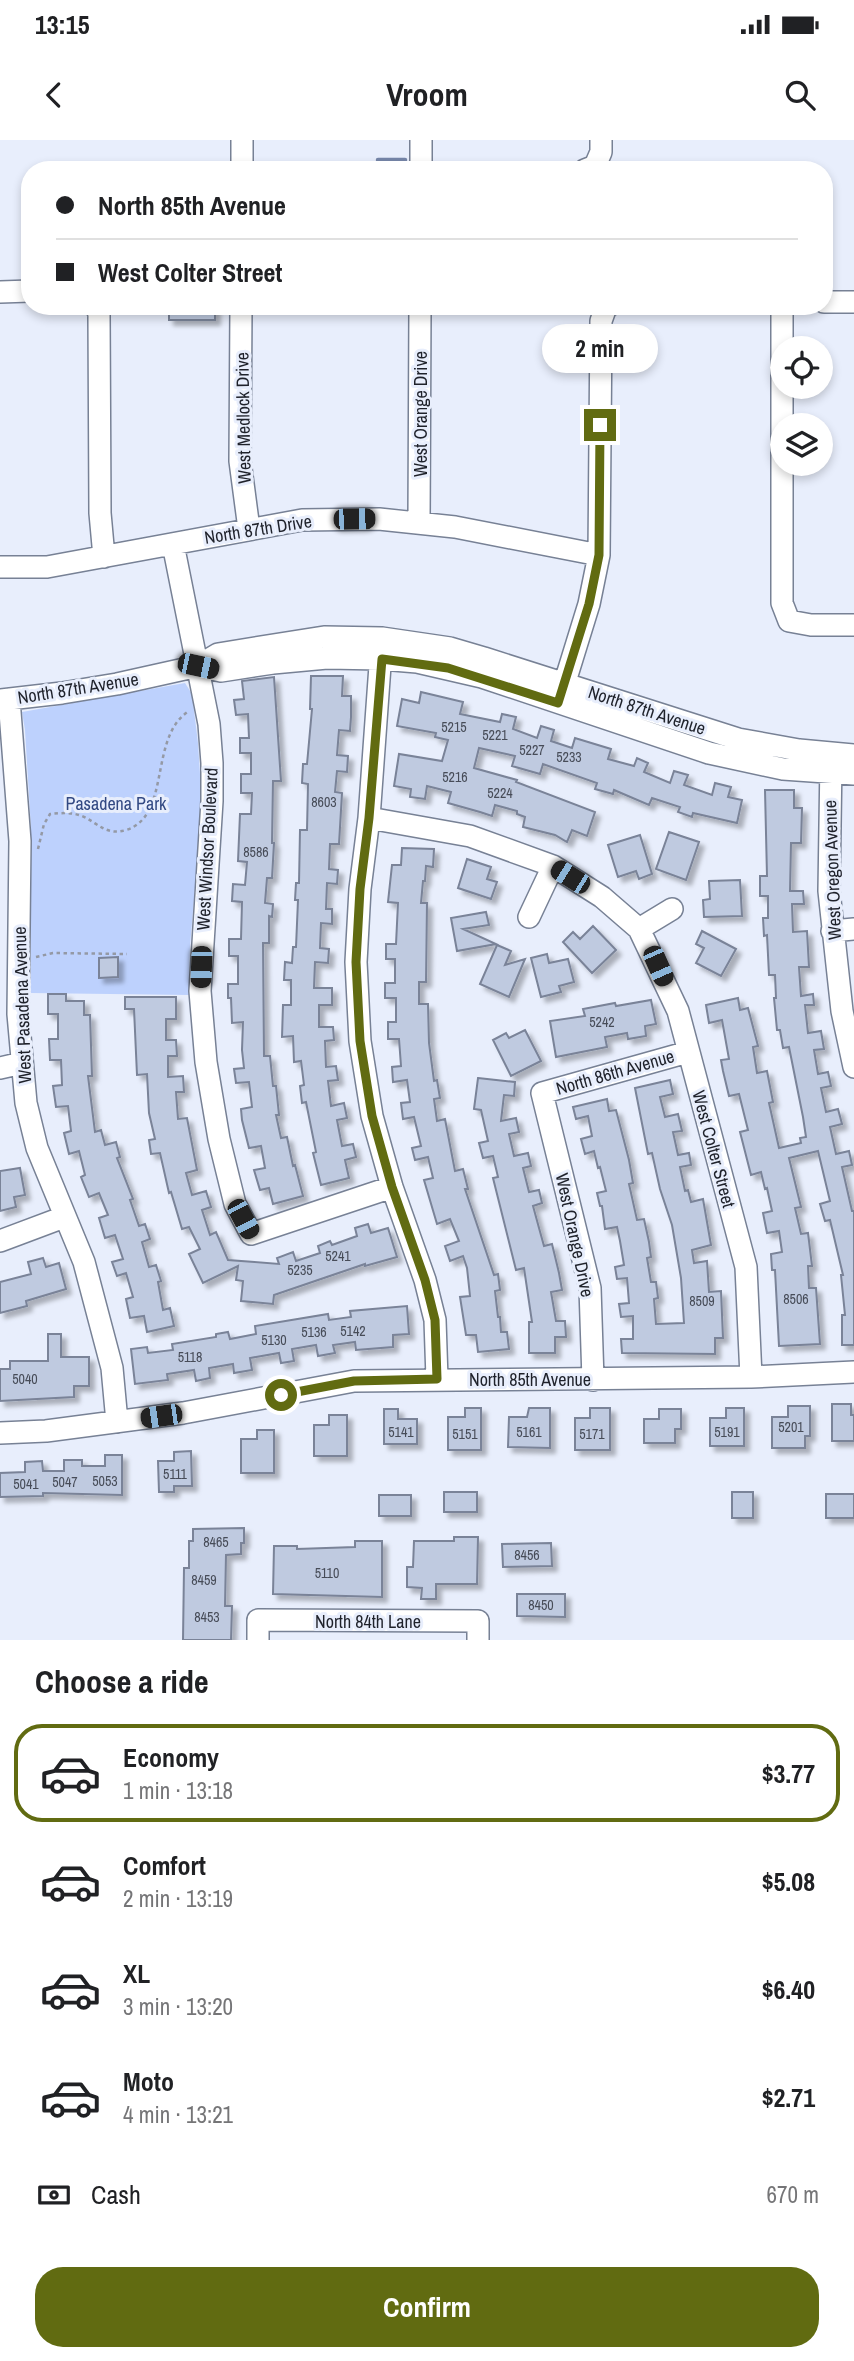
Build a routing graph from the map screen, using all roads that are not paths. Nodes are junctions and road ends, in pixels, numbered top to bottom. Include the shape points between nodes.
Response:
1 (242, 140) edge
2 (421, 140) edge
3 (601, 140) edge
4 (242, 161) edge
5 (421, 161) edge
6 (595, 161) edge
7 (21, 291) edge
8 (0, 292) edge
9 (833, 302) edge
10 (854, 302) edge
11 (99, 315) edge
12 (241, 315) edge
13 (420, 315) edge
14 (604, 315) edge
15 (782, 315) edge
16 (419, 523) junction
17 (249, 528) junction
18 (173, 544) junction
19 (599, 555) junction
20 (104, 557) junction
21 (0, 567) edge
22 (854, 625) edge
23 (382, 648) junction
24 (198, 666) junction
25 (561, 694) junction
26 (5, 700) edge
27 (854, 755) edge
28 (831, 764) junction
29 (854, 774) edge
30 (369, 818) junction
31 (553, 866) junction
32 (9, 886) edge
33 (673, 909) dead end
34 (529, 917) dead end
35 (639, 929) junction
36 (854, 929) edge
37 (832, 931) junction
38 (688, 1052) junction
39 (22, 1063) junction
40 (854, 1067) edge
41 (0, 1068) edge
42 (542, 1093) joint
43 (392, 1187) junction
44 (64, 1217) junction
45 (0, 1241) edge
46 (854, 1372) edge
47 (751, 1377) junction
48 (437, 1379) junction
49 (593, 1380) junction
50 (117, 1422) junction
51 (0, 1433) edge
52 (258, 1630) edge
53 (478, 1631) edge

1 - 4 street
2 - 5 street
3 - 6 street
7 - 8 street
9 - 10 street
11 - 20 street
12 - 17 street, West Medlock Drive via 240,461
13 - 16 street, West Orange Drive
14 - 19 street
15 - 22 street via 782,603 789,621
16 - 17 street, North 87th Drive via 302,520
16 - 19 street, North 87th Drive
17 - 18 street, North 87th Drive
18 - 20 street, North 87th Drive
18 - 24 street, West Windsor Boulevard
19 - 25 street
20 - 21 street, North 87th Drive via 47,567
23 - 24 street, North 87th Avenue via 221,671
23 - 25 street, North 87th Avenue
23 - 30 street
24 - 26 street, North 87th Avenue via 117,684
24 - 43 street, West Windsor Boulevard via 212,764 200,991 206,1062 235,1204 251,1234
25 - 28 street, North 87th Avenue
26 - 32 street, West Pasadena Avenue via 18,796
27 - 28 street, North 87th Avenue
28 - 29 street, North 87th Avenue
28 - 37 street, West Oregon Avenue via 828,849
30 - 31 street via 470,836
30 - 43 street via 356,962 360,1041 372,1116
31 - 34 street
31 - 35 street via 603,897
32 - 39 street, West Pasadena Avenue via 18,958
33 - 35 street
35 - 38 street, West Colter Street via 678,1011
36 - 37 street
37 - 40 street, West Oregon Avenue
38 - 42 street, North 86th Avenue
38 - 47 street, West Colter Street via 746,1267
39 - 41 street
39 - 44 street, West Pasadena Avenue via 37,1147
42 - 49 street, West Orange Drive via 590,1288
43 - 48 street via 435,1320
44 - 45 street
44 - 50 street, West Pasadena Avenue via 84,1262 112,1368
46 - 47 street, North 85th Avenue
47 - 49 street, North 85th Avenue
48 - 49 street, North 85th Avenue
48 - 50 street, North 85th Avenue via 354,1381
50 - 51 street, North 85th Avenue
52 - 53 street, North 84th Lane

